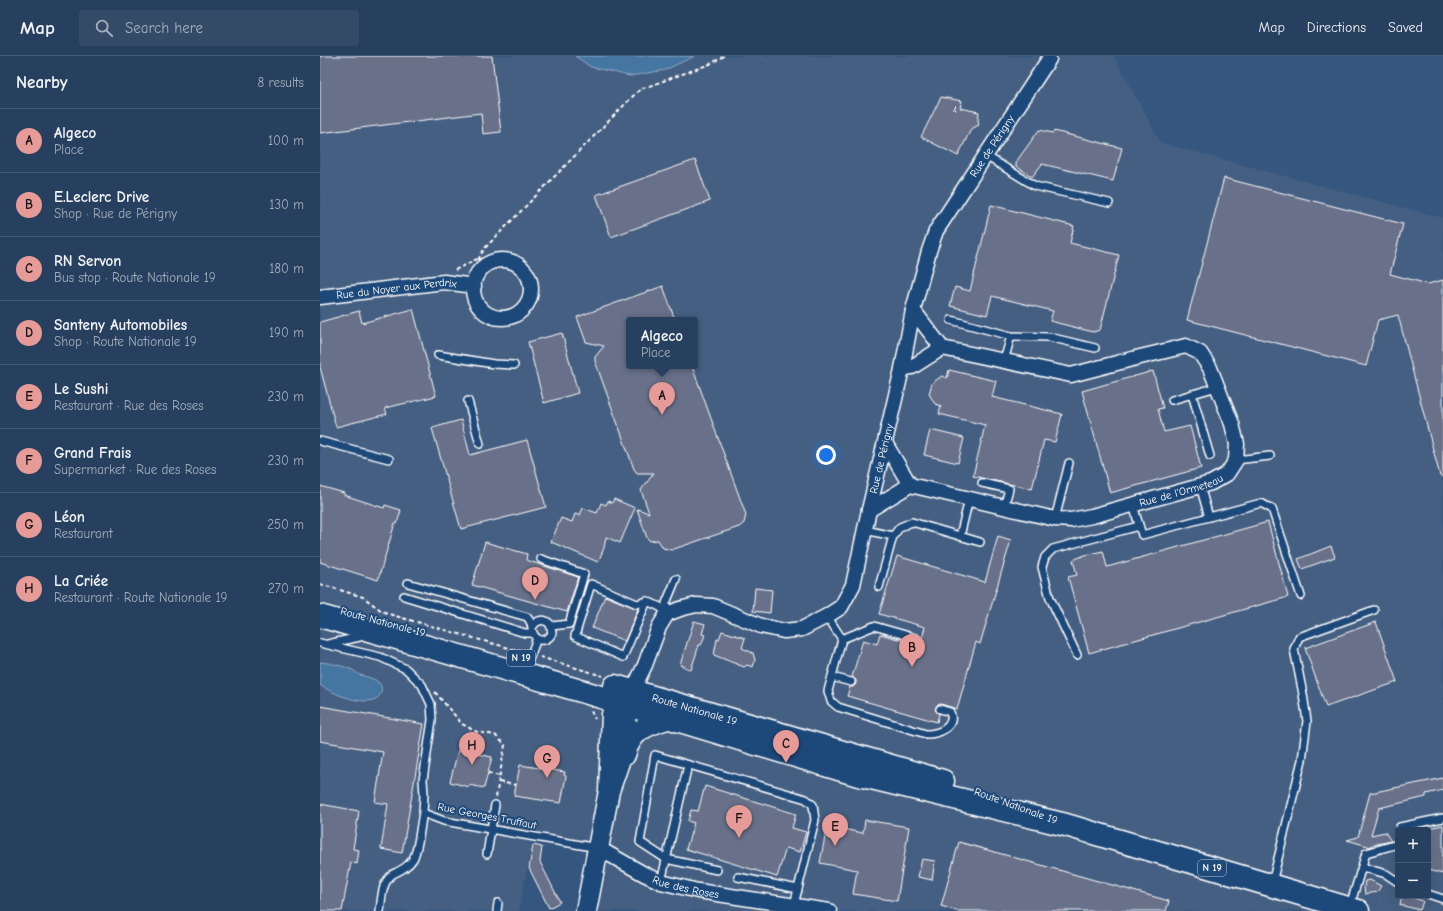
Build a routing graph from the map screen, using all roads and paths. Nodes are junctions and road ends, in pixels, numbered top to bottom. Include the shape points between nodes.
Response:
1 (724, 56) edge
2 (1049, 59) dead end
3 (986, 156) junction
4 (1109, 203) dead end
5 (476, 280) joint
6 (320, 297) edge
7 (914, 310) junction
8 (951, 320) dead end
9 (1011, 336) junction
10 (942, 348) junction
11 (1095, 348) dead end
12 (438, 355) dead end
13 (1004, 361) junction
14 (514, 365) dead end
15 (902, 369) junction
16 (1217, 387) junction
17 (1192, 394) junction
18 (1172, 400) dead end
19 (468, 401) dead end
20 (320, 441) edge
21 (885, 443) junction
22 (480, 444) dead end
23 (1210, 456) dead end
24 (1270, 456) dead end
25 (389, 459) dead end
26 (1236, 460) junction
27 (1069, 463) dead end
28 (982, 482) dead end
29 (910, 485) junction
30 (1200, 486) junction
31 (969, 499) junction
32 (1133, 505) junction
33 (1004, 507) junction
34 (869, 510) junction
35 (1209, 517) junction
36 (1055, 519) junction
37 (1139, 526) junction
38 (865, 530) junction
39 (893, 536) junction
40 (960, 536) junction
41 (980, 542) dead end
42 (541, 559) dead end
43 (676, 579) dead end
44 (408, 583) dead end
45 (320, 584) edge
46 (879, 587) dead end
47 (404, 596) dead end
48 (1301, 596) dead end
49 (647, 601) junction
50 (320, 605) edge
51 (1374, 610) dead end
52 (667, 614) junction
53 (320, 616) edge
54 (827, 616) junction
55 (552, 626) junction
56 (534, 633) junction
57 (393, 637) junction
58 (916, 638) dead end
59 (842, 639) junction
60 (323, 644) edge
61 (1077, 655) dead end
62 (530, 657) junction
63 (606, 677) dead end
64 (832, 677) junction
65 (851, 682) dead end
66 (422, 685) junction
67 (587, 697) junction
68 (629, 698) junction
69 (940, 709) dead end
70 (670, 718) junction
71 (597, 723) dead end
72 (611, 740) junction
73 (688, 765) junction
74 (488, 772) dead end
75 (500, 776) junction
76 (499, 782) junction
77 (516, 785) dead end
78 (610, 791) junction
79 (495, 805) joint
80 (423, 814) junction
81 (1443, 818) edge
82 (1066, 825) junction
83 (1400, 827) edge
84 (491, 829) junction
85 (1395, 845) edge
86 (598, 848) junction
87 (487, 854) dead end
88 (666, 859) junction
89 (1362, 867) junction
90 (717, 870) dead end
91 (738, 877) dead end
92 (1395, 880) edge
93 (660, 882) junction
94 (1271, 886) junction
95 (798, 889) junction
96 (1431, 895) edge
97 (1443, 899) edge
98 (498, 903) dead end
99 (794, 905) junction
100 (1354, 910) edge
101 (380, 911) edge
102 (497, 911) edge
103 (586, 911) edge
104 (829, 911) edge

1 - 5 path via 635,94 484,249 478,258
2 - 3 street, Rue de Périgny
3 - 4 lane via 1035,186
3 - 7 street, Rue de Périgny via 936,231 928,252
5 - 6 street, Rue du Noyer aux Perdrix
7 - 10 street
7 - 15 street, Rue de Périgny
8 - 9 lane
9 - 11 lane via 1049,337
9 - 13 lane
10 - 13 street
10 - 15 street via 912,367
12 - 14 lane
13 - 16 street via 1071,376 1186,346 1200,353 1210,368
15 - 21 street, Rue de Périgny
16 - 17 lane
16 - 26 street via 1232,424 1237,444
17 - 18 lane
17 - 23 lane
19 - 22 lane
20 - 25 lane
21 - 29 street
21 - 34 street, Rue de Périgny
24 - 26 lane
26 - 30 street, Rue de l'Ormeteau via 1227,474
27 - 36 lane
28 - 33 lane via 1008,489
29 - 31 street, Rue de l'Ormeteau
29 - 34 street
30 - 32 street, Rue de l'Ormeteau
30 - 35 lane
31 - 33 street, Rue de l'Ormeteau
31 - 40 lane
32 - 36 street, Rue de l'Ormeteau via 1072,520
32 - 37 lane
33 - 36 street, Rue de l'Ormeteau
34 - 38 street, Rue de Périgny
35 - 37 lane via 1142,536
35 - 48 lane via 1261,503 1272,509
37 - 61 lane via 1052,549 1045,557 1042,567 1050,598
38 - 39 lane
38 - 54 street, Rue de Périgny via 853,585 841,607
39 - 40 lane via 900,527 912,522
39 - 46 lane
40 - 41 lane
42 - 55 lane via 584,574 569,624
43 - 52 lane via 666,603
44 - 56 lane via 527,617
45 - 62 path via 363,597 392,615
47 - 56 lane via 525,633
49 - 49 lane via 637,604 591,584 575,636 623,657
49 - 52 lane via 660,607
50 - 62 main road, Route Nationale 19 / N 19
51 - 94 lane via 1299,637 1294,649 1307,721 1302,760
52 - 54 street, Rue de Périgny via 696,605 713,606 761,626 784,631 802,629
52 - 68 street
53 - 57 main road, Route Nationale 19 / N 19
54 - 59 lane
55 - 56 lane via 548,621 541,620 535,623
55 - 56 lane via 549,638 543,640
56 - 62 lane
57 - 60 lane via 362,636
57 - 67 main road, Route Nationale 19 / N 19
58 - 59 lane via 874,626
59 - 64 lane
60 - 66 lane, Rue Georges Truffaut via 380,657 406,669
62 - 63 path
62 - 68 main road, Route Nationale 19 / N 19
64 - 65 lane
64 - 69 lane via 828,691 831,701 838,707 926,734 933,734 948,727 951,722 950,712
66 - 75 path via 437,693 462,724 478,732 496,735 505,745
66 - 80 lane, Rue Georges Truffaut via 431,704 432,720 423,780
67 - 68 main road, Route Nationale 19 / N 19
67 - 71 path
67 - 72 street via 604,717
68 - 70 main road, Route Nationale 19 / N 19
68 - 72 street via 612,714
68 - 78 street via 618,762
68 - 82 main road, Route Nationale 19 / N 19 via 1001,798
70 - 78 street via 652,723 631,738 620,775
70 - 82 main road, Route Nationale 19 / N 19 via 855,774
72 - 78 street
73 - 88 lane
73 - 88 lane via 654,755 640,842
73 - 95 lane via 806,799 813,805 815,820
74 - 75 path
75 - 76 path
76 - 77 path
76 - 79 path
78 - 86 street
79 - 84 lane
80 - 84 lane, Rue Georges Truffaut via 444,821
80 - 101 lane via 413,859 383,887
81 - 83 lane
82 - 94 main road, Route Nationale 19 / N 19
84 - 86 lane, Rue Georges Truffaut
84 - 87 lane
85 - 89 lane via 1366,853
86 - 93 street, Rue des Roses
86 - 103 street
88 - 90 lane
88 - 93 lane
89 - 92 lane via 1386,874
89 - 100 lane
91 - 95 lane
93 - 99 street, Rue des Roses via 698,891
94 - 100 main road, Route Nationale 19 / N 19
95 - 99 lane
96 - 97 lane
98 - 102 lane
99 - 104 street, Rue des Roses

